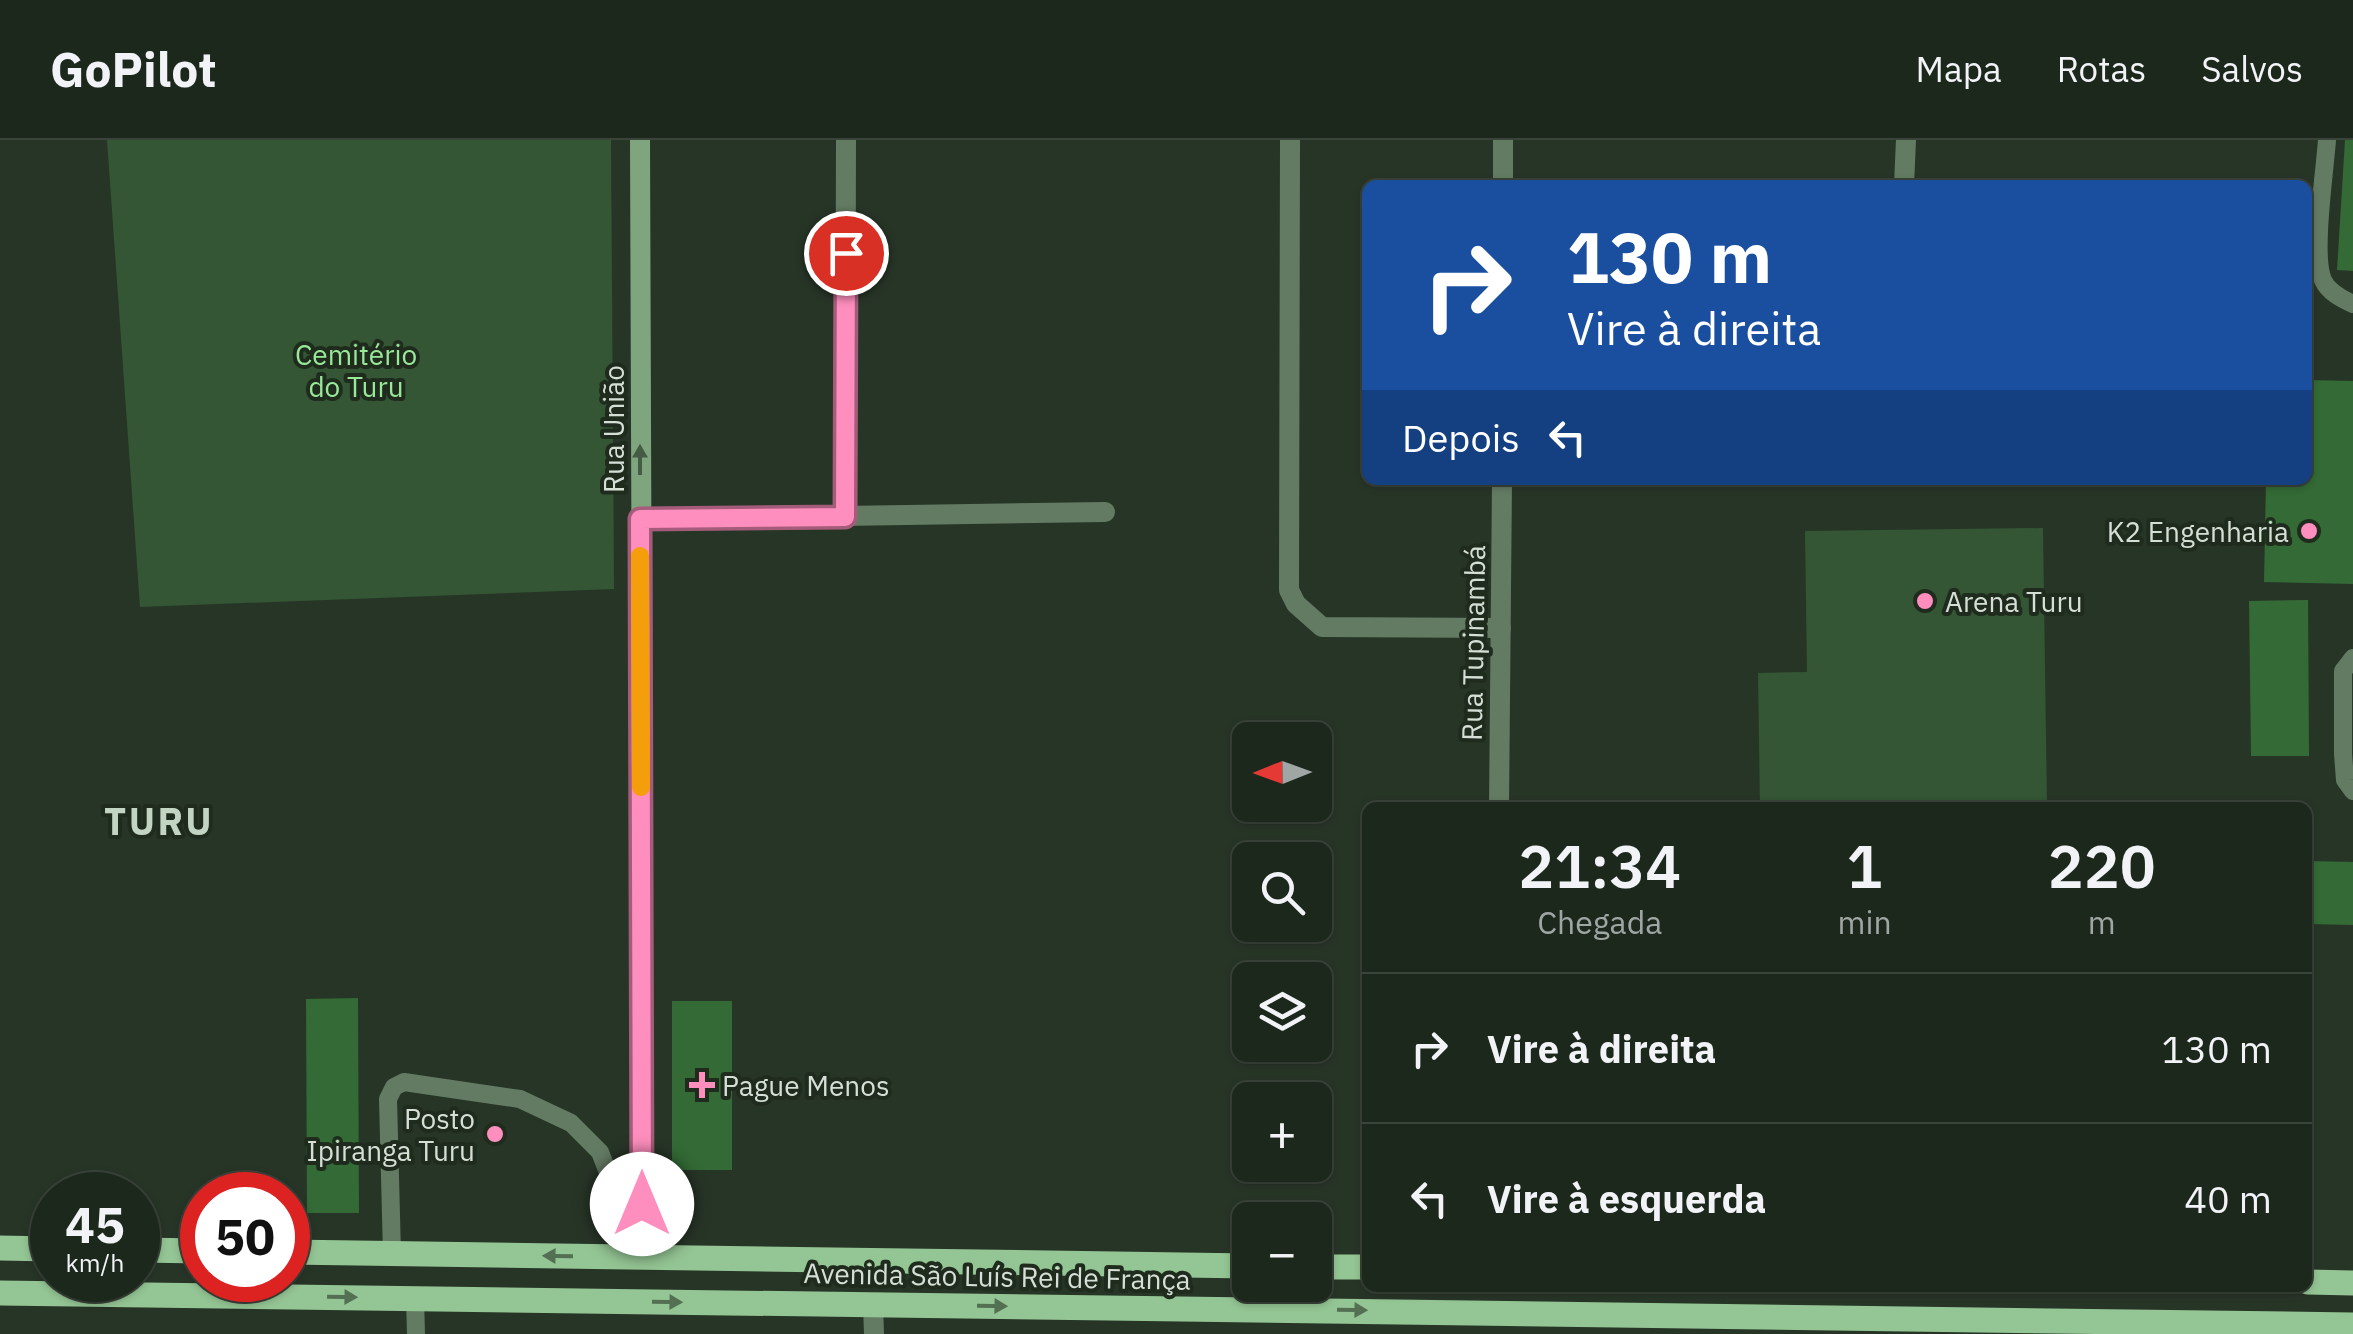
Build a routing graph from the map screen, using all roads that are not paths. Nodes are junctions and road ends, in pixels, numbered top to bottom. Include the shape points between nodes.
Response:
1 (640, 140) edge
2 (846, 140) edge
3 (1290, 140) edge
4 (1503, 140) edge
5 (1906, 140) edge
6 (2327, 140) edge
7 (1503, 180) edge
8 (1904, 180) edge
9 (2353, 304) edge
10 (1502, 485) edge
11 (1105, 512) dead end
12 (845, 517) junction
13 (640, 519) junction
14 (1501, 628) junction
15 (2353, 658) edge
16 (2353, 791) edge
17 (1499, 802) edge
18 (0, 1248) edge
19 (30, 1249) edge
20 (643, 1249) junction
21 (310, 1252) edge
22 (392, 1254) junction
23 (1232, 1265) edge
24 (1332, 1267) edge
25 (1362, 1267) edge
26 (2312, 1282) edge
27 (2353, 1283) edge
28 (0, 1292) edge
29 (416, 1298) junction
30 (873, 1304) junction
31 (2353, 1326) edge
32 (416, 1334) edge
33 (874, 1334) edge

13 -> 1 main road, Rua União
2 - 12 street
3 - 14 street via 1288,590 1322,626
4 - 7 street
5 - 8 street
6 - 9 lane via 2318,258 2323,282
10 - 14 street, Rua Tupinambá
11 - 12 street
12 - 13 street
13 - 20 main road, Rua União
14 - 17 street, Rua Tupinambá
15 - 16 lane via 2343,671 2345,780
18 - 19 main road
20 -> 22 main road, Avenida São Luís Rei de França
20 - 22 lane via 600,1152 571,1122 520,1099 404,1082 388,1098
20 - 23 main road, Avenida São Luís Rei de França
21 - 22 main road, Avenida São Luís Rei de França
24 - 25 main road
26 - 27 main road
28 -> 29 main road, Avenida São Luís Rei de França
29 -> 30 main road, Avenida São Luís Rei de França
29 - 32 lane
30 -> 31 main road, Avenida São Luís Rei de França
30 - 33 street

